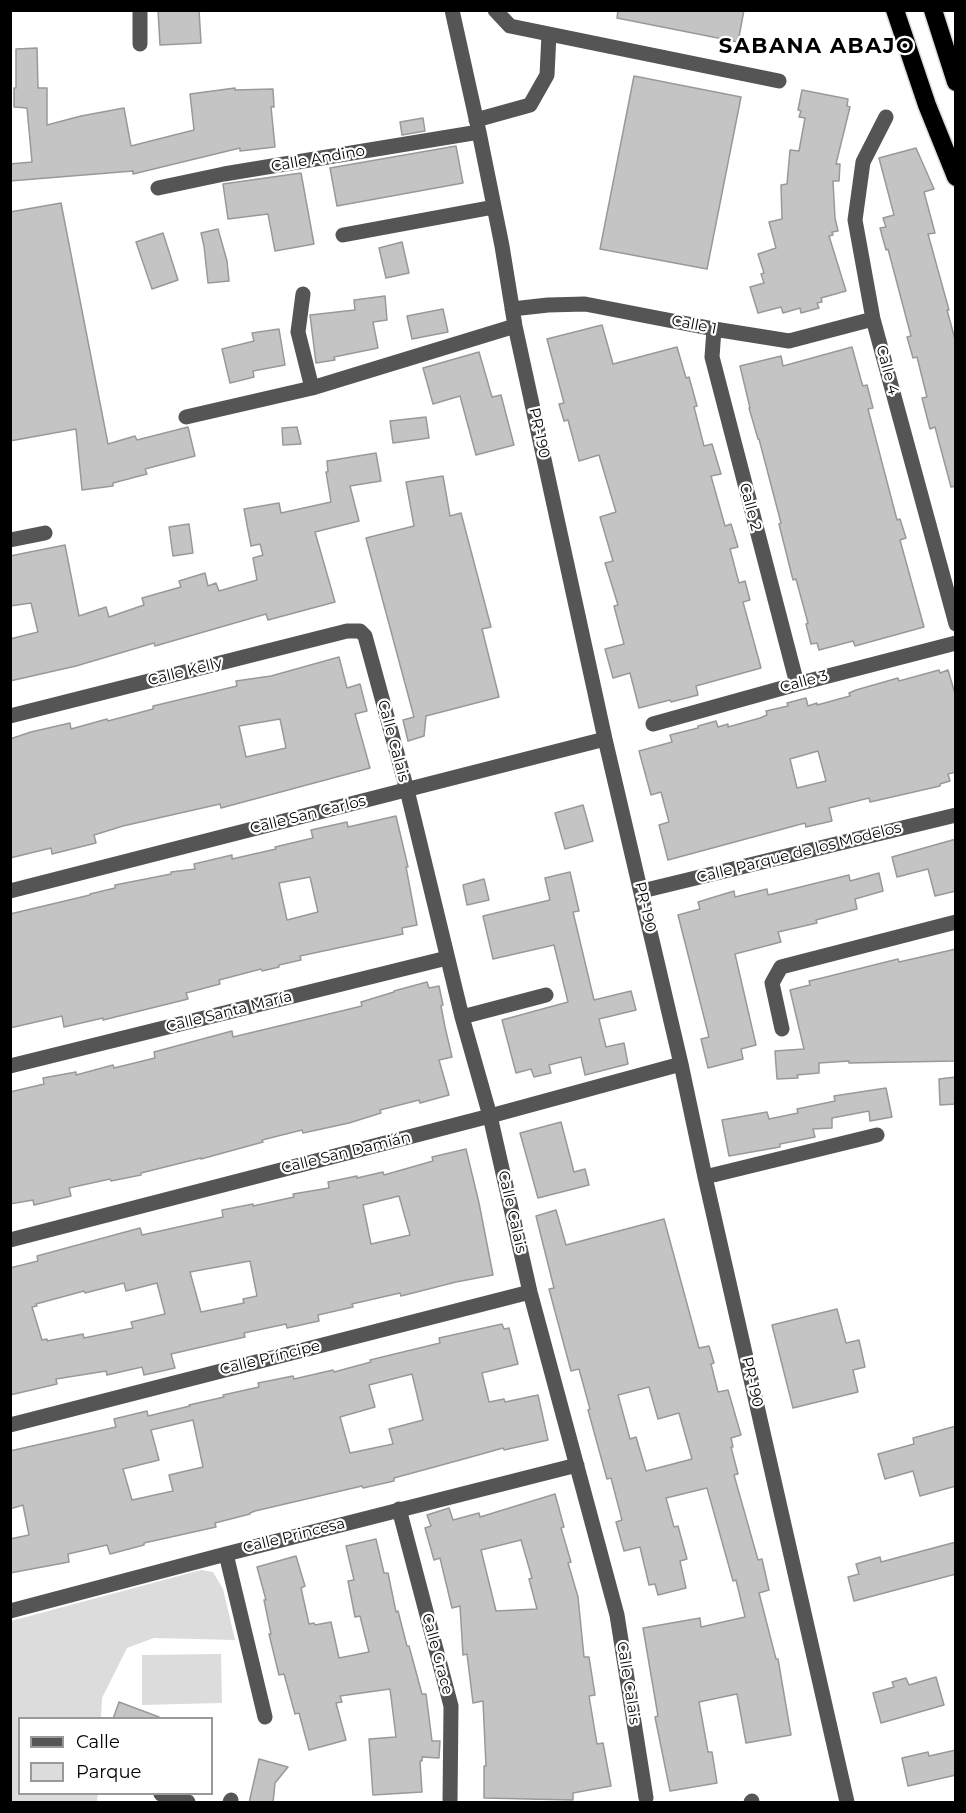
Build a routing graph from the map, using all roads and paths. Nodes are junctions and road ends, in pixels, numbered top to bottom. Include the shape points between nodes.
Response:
1 (140, 10) edge
2 (452, 10) edge
3 (495, 10) edge
4 (895, 10) edge
5 (933, 10) edge
6 (549, 34) junction
7 (140, 44) dead end
8 (779, 81) dead end
9 (956, 82) edge
10 (886, 117) dead end
11 (477, 126) junction
12 (956, 177) edge
13 (158, 188) dead end
14 (494, 207) junction
15 (343, 236) dead end
16 (303, 294) dead end
17 (512, 309) junction
18 (873, 319) junction
19 (515, 326) junction
20 (714, 329) junction
21 (312, 388) junction
22 (186, 417) dead end
23 (45, 533) dead end
24 (10, 540) edge
25 (956, 624) edge
26 (360, 631) joint
27 (956, 643) edge
28 (797, 684) junction
29 (10, 716) edge
30 (653, 724) dead end
31 (605, 739) junction
32 (407, 790) junction
33 (956, 815) edge
34 (10, 891) edge
35 (642, 891) junction
36 (956, 922) edge
37 (447, 958) junction
38 (546, 995) dead end
39 (462, 1017) junction
40 (782, 1029) dead end
41 (681, 1064) junction
42 (10, 1066) edge
43 (490, 1116) junction
44 (877, 1135) dead end
45 (705, 1177) junction
46 (10, 1240) edge
47 (531, 1292) junction
48 (10, 1425) edge
49 (578, 1465) junction
50 (399, 1509) junction
51 (226, 1554) junction
52 (10, 1611) edge
53 (265, 1717) dead end
54 (164, 1795) edge
55 (646, 1798) dead end
56 (188, 1803) edge
57 (450, 1803) edge
58 (847, 1803) edge

1 - 7 street
2 - 11 street, PR-190 / PR-190
3 - 6 street via 510,27
4 - 12 highway
5 - 9 highway
6 - 8 street
6 - 11 street, Calle Andino via 547,75 530,105
10 - 18 street, Calle 4 via 863,162 855,220
11 - 13 street, Calle Andino
11 - 14 street, PR-190 / PR-190
14 - 15 street
14 - 17 street, PR-190 / PR-190
16 - 21 street via 298,332
17 - 19 street, PR-190 / PR-190
17 - 20 street, Calle 1 via 585,304
18 - 20 street, Calle 1 via 789,341
18 - 25 street, Calle 4
19 - 21 street
19 - 31 street, PR-190 / PR-190
20 - 28 street, Calle 2 via 711,357
21 - 22 street
23 - 24 street
26 - 29 street, Calle Kelly via 347,631
26 - 32 street, Calle Calais via 365,636
27 - 28 street, Calle 3
28 - 30 street, Calle 3
31 - 32 street, Calle San Carlos
31 - 35 street, PR-190 / PR-190
32 - 34 street, Calle San Carlos
32 - 37 street, Calle Calais
33 - 35 street, Calle Parque de los Modelos
35 - 41 street, PR-190 / PR-190
36 - 40 street via 781,967 772,982
37 - 39 street, Calle Calais
37 - 42 street, Calle Santa María
38 - 39 street
39 - 43 street, Calle Calais
41 - 43 street, Calle San Damián
41 - 45 street, PR-190 / PR-190
43 - 46 street, Calle San Damián
43 - 47 street, Calle Calais
44 - 45 street
45 - 58 street, PR-190 / PR-190
47 - 48 street, Calle Príncipe
47 - 49 street, Calle Calais
49 - 50 street, Calle Princesa
49 - 55 street, Calle Calais via 617,1615
50 - 51 street, Calle Princesa
50 - 57 street, Calle Grace via 451,1706
51 - 52 street, Calle Princesa
51 - 53 street
54 - 56 street

